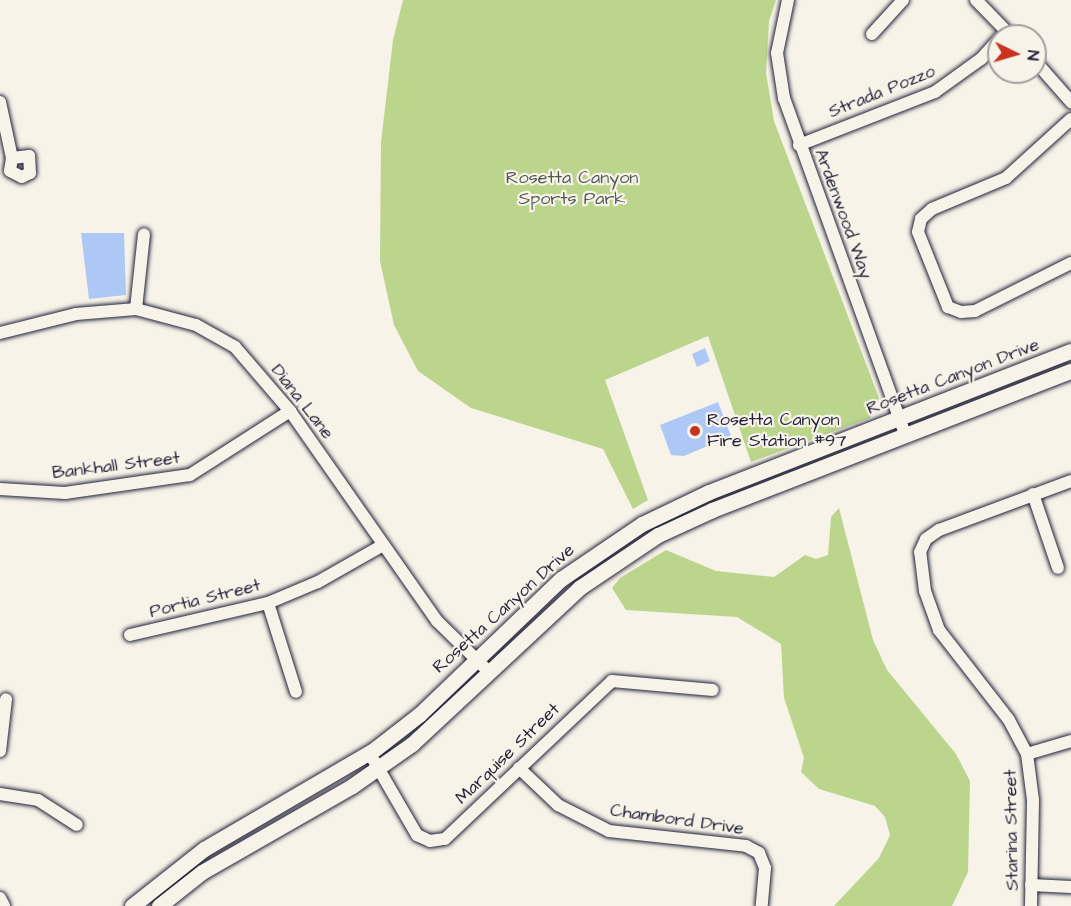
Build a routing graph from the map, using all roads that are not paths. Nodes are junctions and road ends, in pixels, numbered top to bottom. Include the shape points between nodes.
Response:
1 (788, 0) edge
2 (903, 0) edge
3 (976, 0) edge
4 (995, 24) edge
5 (872, 34) dead end
6 (987, 53) edge
7 (1047, 75) edge
8 (0, 102) edge
9 (1071, 102) edge
10 (1071, 119) edge
11 (799, 145) junction
12 (12, 158) dead end
13 (144, 234) dead end
14 (1071, 263) edge
15 (136, 309) junction
16 (0, 333) edge
17 (1071, 351) edge
18 (1071, 371) edge
19 (290, 411) junction
20 (900, 419) junction
21 (906, 436) junction
22 (1071, 481) edge
23 (0, 489) edge
24 (1033, 494) junction
25 (383, 545) junction
26 (1058, 568) dead end
27 (268, 603) junction
28 (130, 635) dead end
29 (476, 658) junction
30 (489, 672) junction
31 (713, 690) dead end
32 (296, 692) dead end
33 (6, 699) dead end
34 (1071, 741) edge
35 (0, 751) edge
36 (369, 754) junction
37 (1027, 754) junction
38 (519, 768) junction
39 (379, 769) junction
40 (0, 794) edge
41 (77, 825) dead end
42 (1031, 885) junction
43 (1071, 887) edge
44 (0, 898) edge
45 (4, 906) edge
46 (132, 906) edge
47 (159, 906) edge
48 (762, 906) edge
49 (1031, 906) edge

1 - 11 street, Ardenwood Way via 777,53 784,98
2 - 5 street
3 - 4 street
6 - 11 street, Strada Pozzo via 935,92
7 - 9 street
8 - 12 street
10 - 14 street via 1006,178 932,208 921,219 918,232 948,307 961,312 975,311
11 - 20 street, Ardenwood Way
13 - 15 street
15 - 16 street, Diana Lane via 76,314
15 - 19 street, Diana Lane via 196,325 235,347
17 - 20 street, Rosetta Canyon Drive
18 - 21 street, Rosetta Canyon Drive
19 - 23 street, Bankhall Street via 190,475 65,494
19 - 25 street, Diana Lane
20 - 21 street, Ardenwood Way
20 - 29 street, Rosetta Canyon Drive via 709,492 642,524 561,579
21 - 30 street, Rosetta Canyon Drive via 658,535 579,588
22 - 24 street
24 - 26 street
24 - 37 street via 939,530 926,539 920,552 925,591 939,630 1009,720
25 - 27 street, Portia Street via 318,582
25 - 29 street, Diana Lane via 437,621
27 - 28 street, Portia Street
27 - 32 street
29 - 30 street, Diana Lane
29 - 36 street, Rosetta Canyon Drive via 420,714
30 - 39 street, Rosetta Canyon Drive via 434,725
31 - 38 street, Marquise Street via 612,681
33 - 35 street
34 - 37 street
36 - 39 street, Marquise Street
36 - 46 street, Rosetta Canyon Drive via 204,849
37 - 42 street, Starina Street via 1033,800
38 - 39 street, Marquise Street via 445,839 430,841 417,835
38 - 48 street, Chambord Drive via 558,805 609,831 746,846 759,853 765,868
39 - 47 street, Rosetta Canyon Drive via 211,867
40 - 41 street via 38,800
42 - 43 street
42 - 49 street, Starina Street
44 - 45 street

